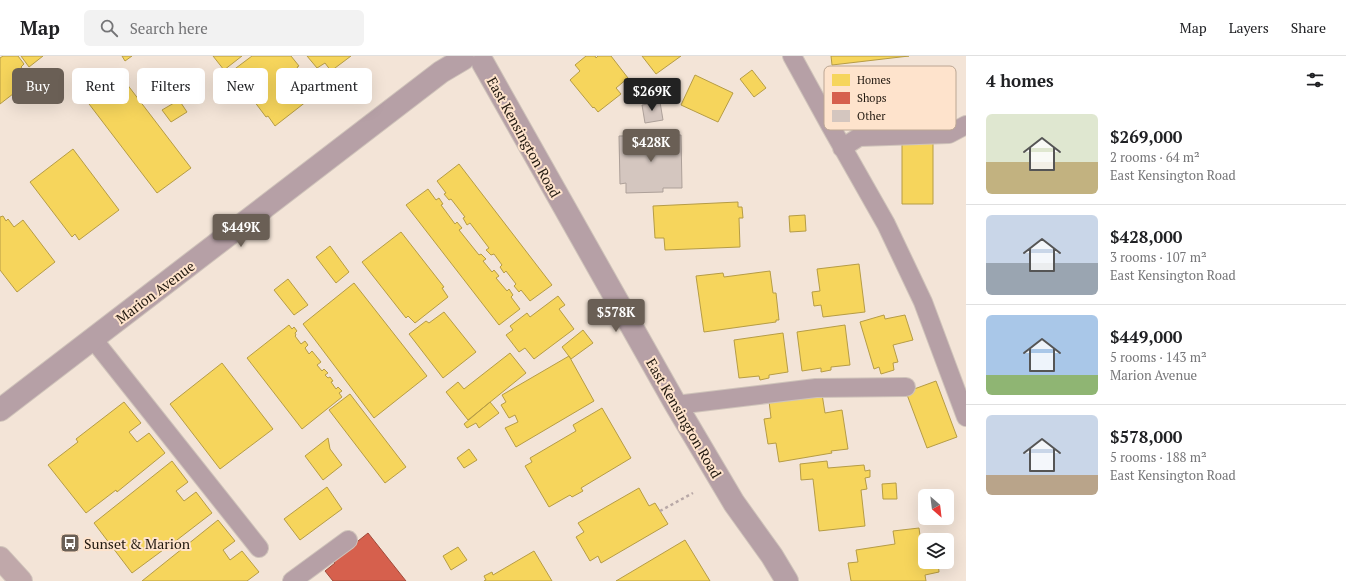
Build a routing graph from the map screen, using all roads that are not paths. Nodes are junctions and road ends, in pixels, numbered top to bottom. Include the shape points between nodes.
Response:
1 (792, 56) edge
2 (474, 58) edge
3 (824, 115) edge
4 (966, 125) edge
5 (832, 130) edge
6 (842, 148) junction
7 (93, 339) junction
8 (906, 386) dead end
9 (676, 405) junction
10 (0, 410) edge
11 (966, 417) edge
12 (348, 540) dead end
13 (259, 548) dead end
14 (0, 558) edge
15 (21, 581) edge
16 (292, 581) edge
17 (787, 581) edge

1 - 3 lane
2 - 7 street, Marion Avenue via 441,72
2 - 9 street, East Kensington Road
4 - 6 lane via 949,134 859,137
5 - 6 lane
6 - 11 lane via 886,224 924,302
7 - 10 street, Marion Avenue
7 - 13 lane
8 - 9 lane via 816,388
9 - 17 street, East Kensington Road via 734,504
12 - 16 lane
14 - 15 main road

